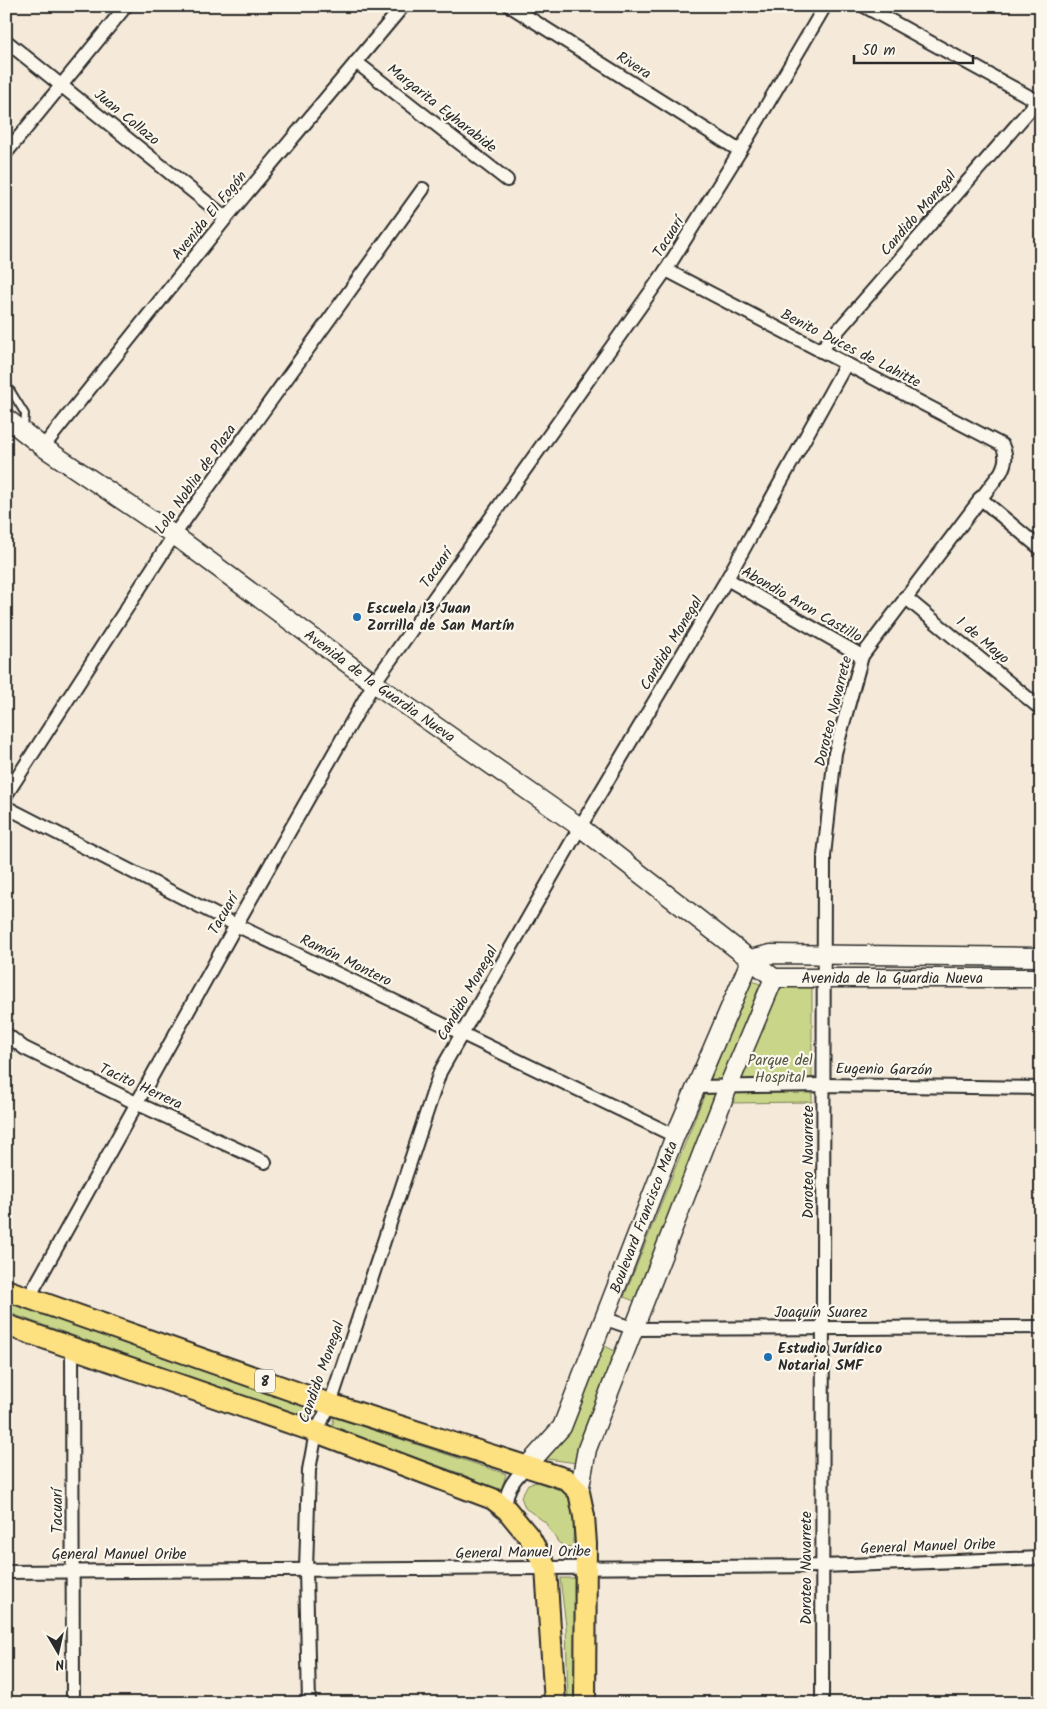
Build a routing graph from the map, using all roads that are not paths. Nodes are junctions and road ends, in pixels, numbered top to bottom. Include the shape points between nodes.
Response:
1 (126, 6) edge
2 (403, 6) edge
3 (510, 6) edge
4 (825, 6) edge
5 (864, 6) edge
6 (6, 41) edge
7 (356, 62) junction
8 (61, 84) junction
9 (1039, 99) edge
10 (740, 151) junction
11 (6, 153) edge
12 (507, 180) dead end
13 (423, 189) dead end
14 (226, 218) junction
15 (666, 270) junction
16 (820, 351) junction
17 (846, 364) junction
18 (6, 383) edge
19 (6, 418) edge
20 (24, 431) junction
21 (43, 447) junction
22 (1005, 464) joint
23 (980, 498) junction
24 (174, 535) junction
25 (1041, 549) edge
26 (727, 579) junction
27 (905, 597) junction
28 (862, 656) junction
29 (374, 683) junction
30 (1041, 709) edge
31 (6, 795) edge
32 (6, 807) edge
33 (580, 826) junction
34 (236, 925) junction
35 (823, 954) junction
36 (1041, 957) edge
37 (751, 959) junction
38 (774, 978) junction
39 (823, 978) junction
40 (1041, 978) edge
41 (6, 1034) edge
42 (462, 1034) junction
43 (824, 1085) junction
44 (728, 1086) junction
45 (696, 1087) junction
46 (1041, 1088) edge
47 (136, 1103) junction
48 (675, 1136) junction
49 (265, 1162) dead end
50 (6, 1290) edge
51 (29, 1298) junction
52 (603, 1318) junction
53 (6, 1325) edge
54 (1041, 1327) edge
55 (635, 1329) junction
56 (822, 1329) junction
57 (72, 1349) junction
58 (330, 1404) junction
59 (316, 1432) junction
60 (526, 1467) junction
61 (580, 1492) junction
62 (507, 1510) junction
63 (1041, 1558) edge
64 (822, 1566) junction
65 (585, 1567) junction
66 (546, 1568) junction
67 (74, 1570) junction
68 (306, 1570) junction
69 (6, 1572) edge
70 (73, 1703) edge
71 (309, 1703) edge
72 (555, 1703) edge
73 (585, 1703) edge
74 (822, 1703) edge

1 - 8 street
2 - 7 street, Avenida El Fogón
3 - 10 street, Rivera
4 - 10 street, Tacuarí
5 - 9 street
6 - 8 street, Juan Collazo
7 - 12 street, Margarita Eyharabide
7 - 14 street, Avenida El Fogón
8 - 11 street
8 - 14 street, Juan Collazo
9 - 16 street, Candido Monegal
10 - 15 street, Tacuarí
13 - 24 street, Lola Noblia de Plaza
14 - 21 street, Avenida El Fogón
15 - 16 street, Benito Duces de Lahitte
15 - 29 street, Tacuarí
16 - 17 street, Benito Duces de Lahitte
17 - 22 street, Benito Duces de Lahitte via 1002,444 1006,453
17 - 26 street, Candido Monegal
18 - 20 lane via 25,414
19 - 20 street, Avenida de la Guardia Nueva
20 - 21 street, Avenida de la Guardia Nueva
21 - 24 street, Avenida de la Guardia Nueva
22 - 23 street, Doroteo Navarrete
23 - 25 street
23 - 27 street, Doroteo Navarrete
24 - 29 street, Avenida de la Guardia Nueva
24 - 31 street, Lola Noblia de Plaza
26 - 28 street, Abondio Aron Castillo
26 - 33 street, Candido Monegal
27 - 28 street, Doroteo Navarrete
27 - 30 street, 1 de Mayo
28 - 35 street, Doroteo Navarrete via 835,753 824,856
29 - 33 street, Avenida de la Guardia Nueva
29 - 34 street, Tacuarí
32 - 34 street, Ramón Montero
33 - 37 street, Avenida de la Guardia Nueva
33 - 42 street, Candido Monegal
34 - 42 street, Ramón Montero
34 - 47 street, Tacuarí
35 - 36 street, Avenida de la Guardia Nueva
35 - 37 street, Avenida de la Guardia Nueva via 771,954
35 - 39 street, Doroteo Navarrete
37 - 38 street, Avenida de la Guardia Nueva
37 - 45 street, Boulevard Francisco Mata
38 - 39 street, Avenida de la Guardia Nueva
38 - 44 street, Boulevard Francisco Mata
39 - 40 street, Avenida de la Guardia Nueva
39 - 43 street, Doroteo Navarrete
41 - 47 street, Tacito Herrera via 24,1048
42 - 48 street, Ramón Montero
42 - 58 street, Candido Monegal via 431,1094
43 - 44 street, Eugenio Garzón
43 - 46 street, Eugenio Garzón
43 - 56 street, Doroteo Navarrete
44 - 45 street, Eugenio Garzón
44 - 55 street, Boulevard Francisco Mata
45 - 48 street, Boulevard Francisco Mata
47 - 49 street, Tacito Herrera
47 - 51 street, Tacuarí
48 - 52 street, Boulevard Francisco Mata
50 - 51 main road, 8
51 - 58 main road, 8
52 - 55 street, Joaquín Suarez
52 - 60 street, Boulevard Francisco Mata via 562,1427
53 - 57 main road, 8
54 - 56 street, Joaquín Suarez
55 - 56 street, Joaquín Suarez
55 - 61 street, Boulevard Francisco Mata via 587,1449
56 - 64 street, Doroteo Navarrete
57 - 59 main road, 8
57 - 67 street, Tacuarí
58 - 59 street, Candido Monegal
58 - 60 main road, 8
59 - 62 main road, 8 via 476,1491
59 - 68 street, Candido Monegal via 309,1470
60 - 61 main road, 8 via 566,1478
60 - 62 street, Boulevard Francisco Mata via 509,1488 505,1503
61 - 65 main road, Boulevard Francisco Mata
62 - 66 main road, 8 via 530,1538
63 - 64 street, General Manuel Oribe
64 - 65 street, General Manuel Oribe
64 - 74 street, Doroteo Navarrete
65 - 66 street, General Manuel Oribe
65 - 73 main road, Boulevard Francisco Mata
66 - 68 street, General Manuel Oribe
66 - 72 main road, 8
67 - 68 street, General Manuel Oribe
67 - 69 street, General Manuel Oribe
67 - 70 street, Tacuarí
68 - 71 street, Candido Monegal

